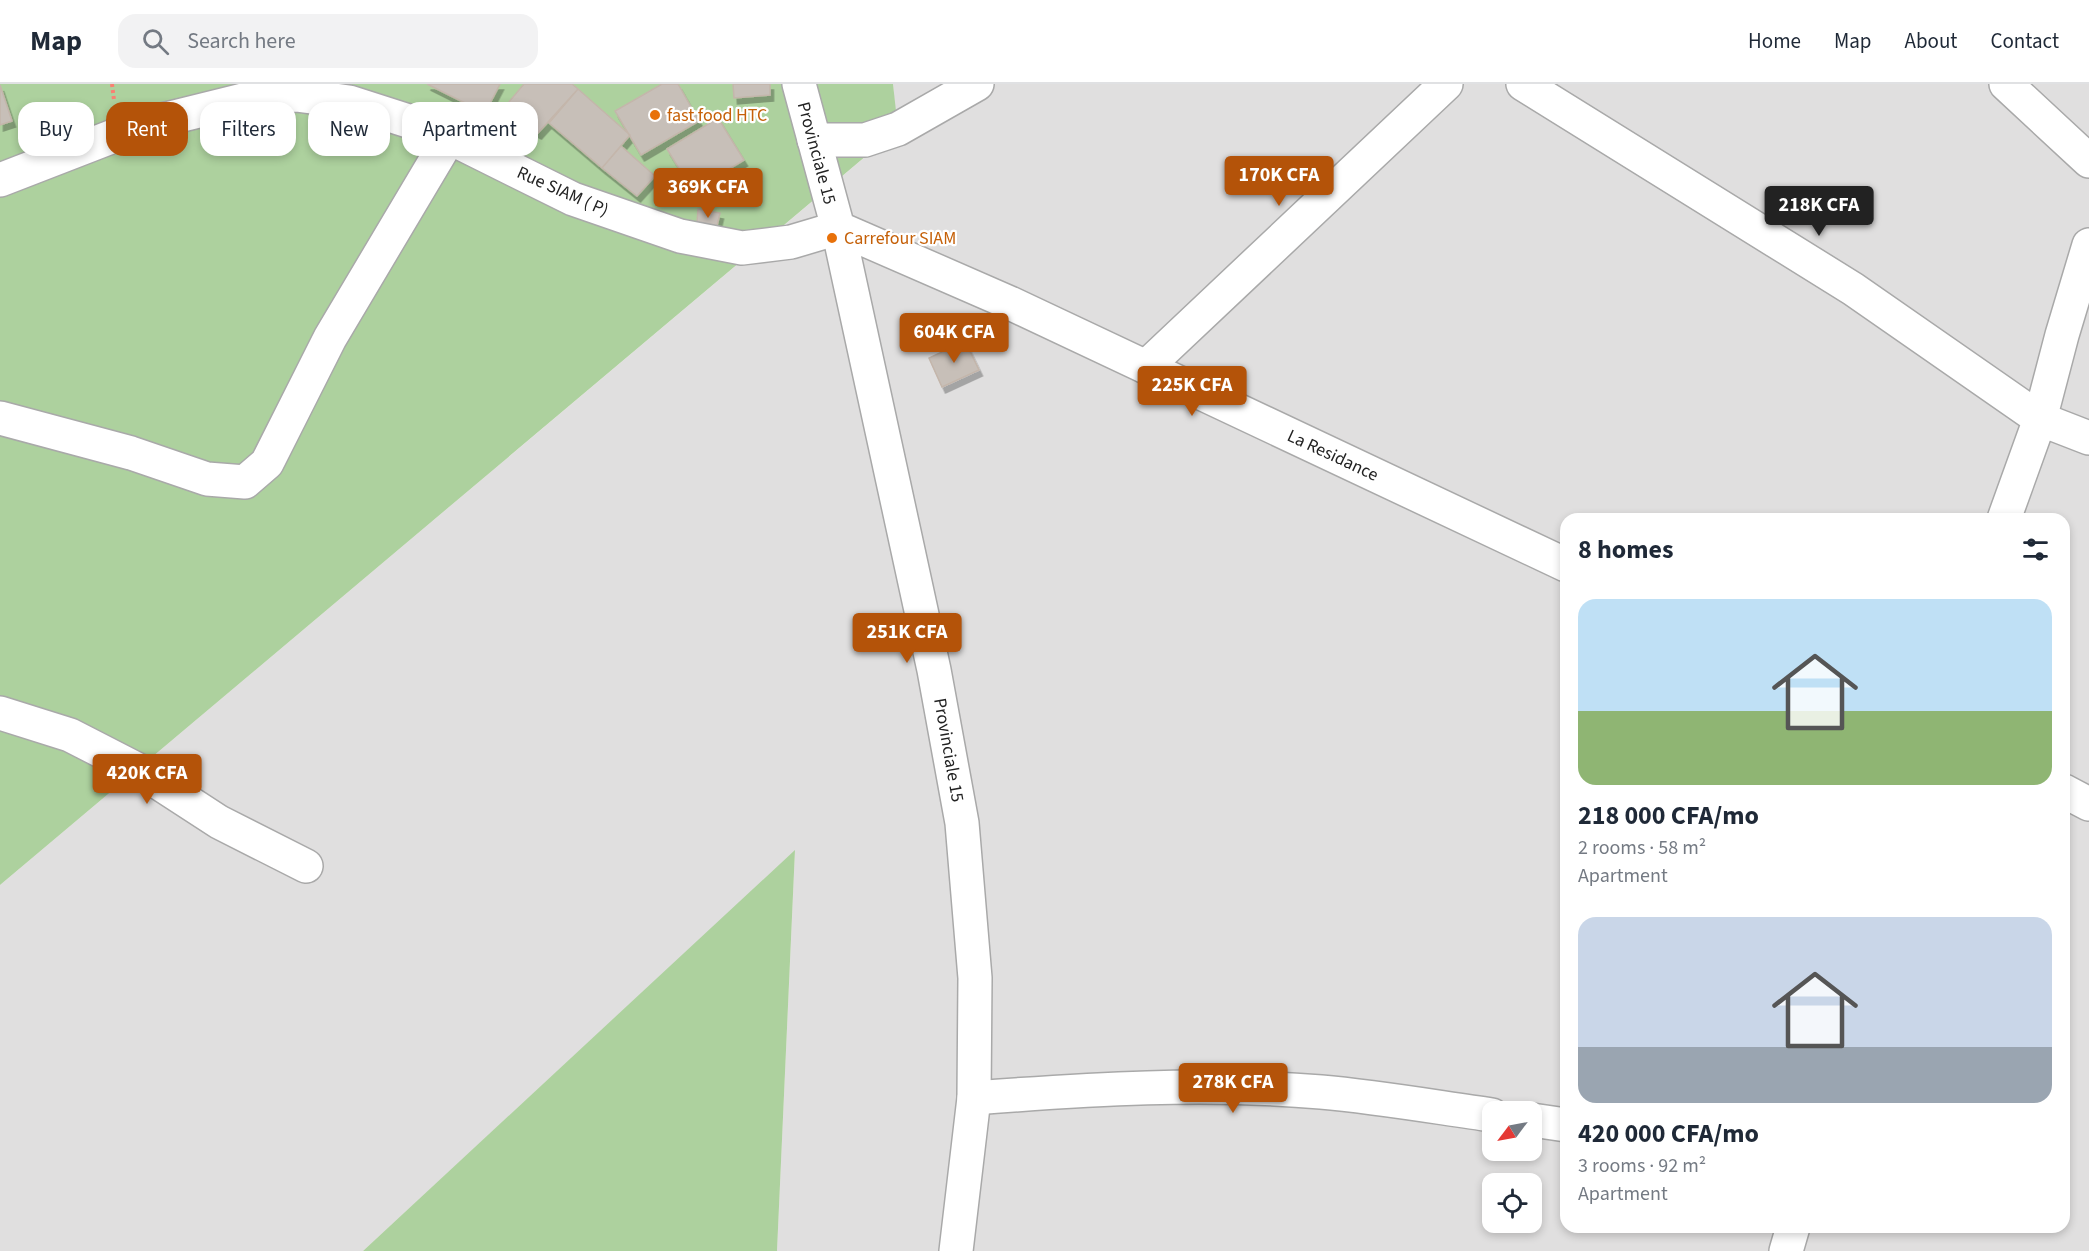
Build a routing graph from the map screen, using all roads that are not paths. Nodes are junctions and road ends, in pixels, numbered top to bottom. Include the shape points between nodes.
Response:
1 (799, 84) edge
2 (977, 84) edge
3 (1446, 84) edge
4 (1523, 84) edge
5 (2006, 84) edge
6 (326, 91) edge
7 (402, 119) edge
8 (814, 140) junction
9 (438, 156) edge
10 (486, 156) edge
11 (2089, 161) edge
12 (0, 180) edge
13 (838, 228) junction
14 (2089, 245) edge
15 (1146, 367) junction
16 (0, 418) edge
17 (2040, 418) junction
18 (2089, 438) edge
19 (2006, 513) edge
20 (1560, 562) edge
21 (0, 713) edge
22 (2070, 794) edge
23 (2089, 804) edge
24 (306, 866) dead end
25 (974, 1098) junction
26 (1482, 1114) edge
27 (1542, 1121) edge
28 (1560, 1124) edge
29 (1791, 1233) edge
30 (956, 1251) edge
31 (1786, 1251) edge

1 - 8 street, Provinciale 15
2 - 8 street via 897,129 865,140
3 - 15 street
4 - 17 street via 1853,289
5 - 11 street
6 - 7 street, Rue SIAM ( P)
6 - 12 street, Rue SIAM ( P) via 247,99 142,125
8 - 13 street, Provinciale 15
9 - 16 street via 330,338 267,463 245,482 207,479 131,453
10 - 13 street, Rue SIAM ( P) via 573,199 680,236 742,248 791,242
13 - 15 street, La Residance
13 - 25 street, Provinciale 15 via 934,670 962,823 975,978
14 - 17 street
15 - 20 street, La Residance
17 - 18 street
17 - 19 street
21 - 24 street via 70,735 142,772 219,822
22 - 23 street
25 - 26 street via 1085,1089 1198,1087 1320,1092
25 - 30 street, Provinciale 15
27 - 28 street
29 - 31 street

